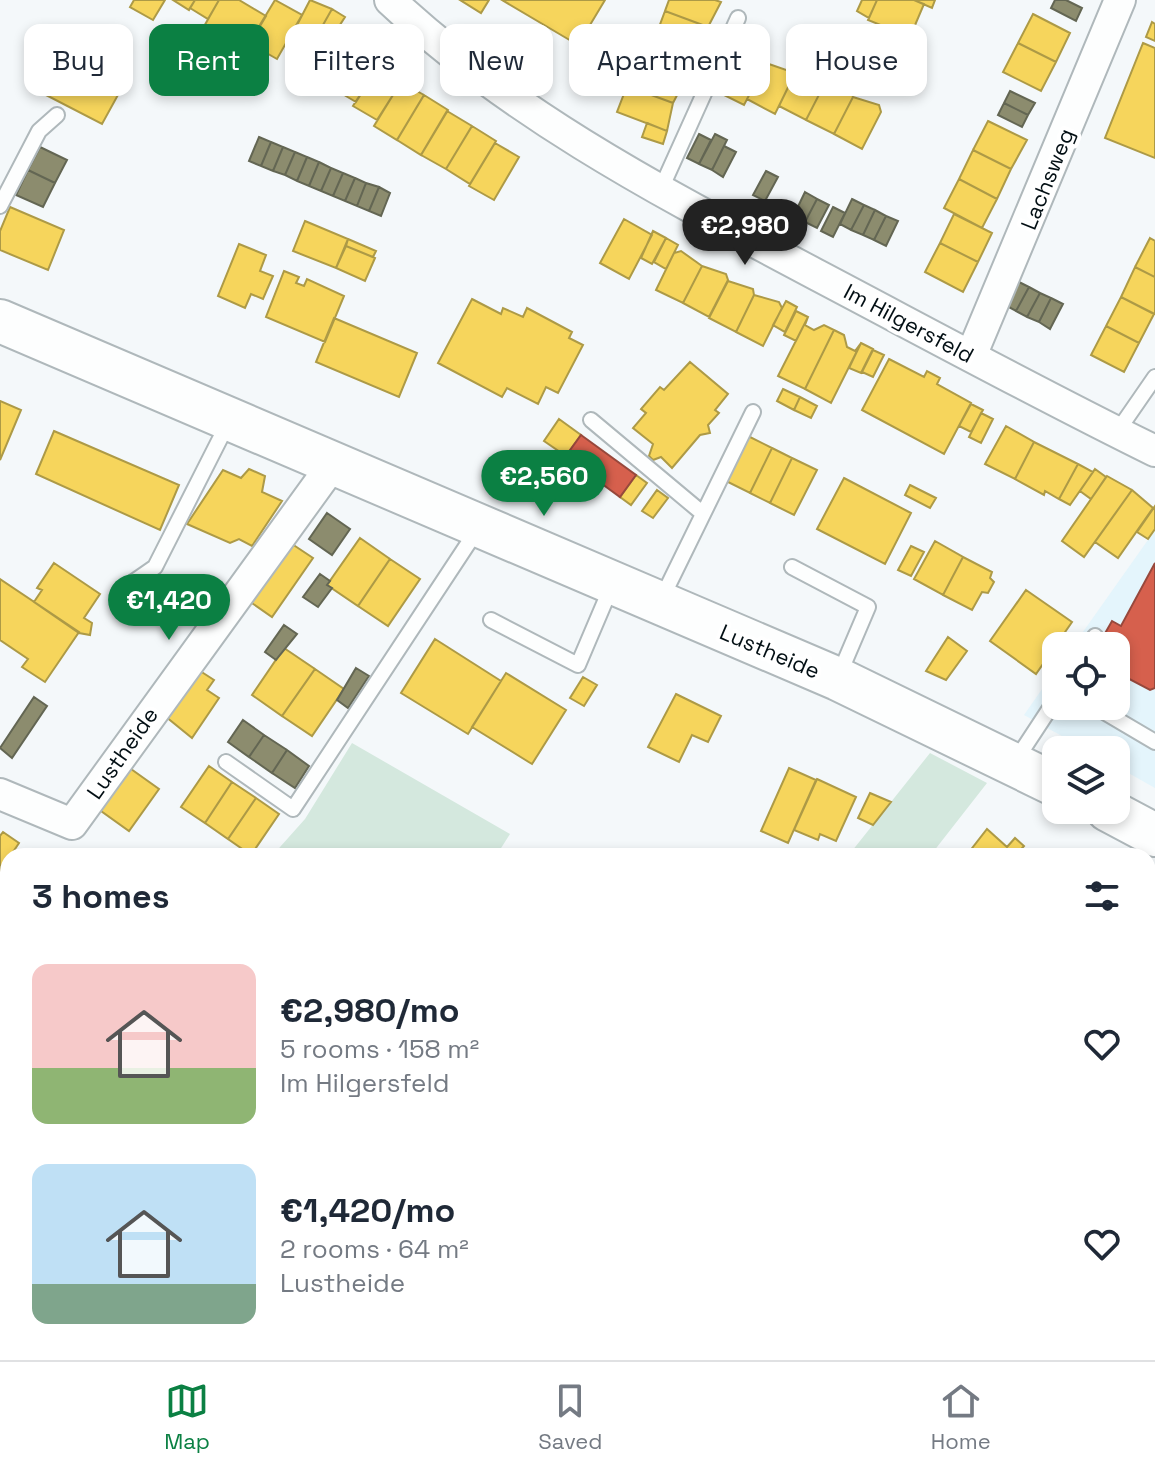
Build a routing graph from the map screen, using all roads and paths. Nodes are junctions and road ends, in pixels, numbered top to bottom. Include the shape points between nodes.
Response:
1 (390, 0) edge
2 (1120, 0) edge
3 (738, 18) dead end
4 (57, 115) dead end
5 (660, 191) junction
6 (0, 206) edge
7 (0, 321) edge
8 (971, 356) junction
9 (1155, 377) edge
10 (753, 412) dead end
11 (230, 419) junction
12 (591, 420) dead end
13 (1117, 432) junction
14 (1155, 451) edge
15 (333, 464) junction
16 (701, 512) junction
17 (480, 526) junction
18 (792, 567) dead end
19 (612, 584) junction
20 (119, 592) dead end
21 (659, 604) junction
22 (491, 620) dead end
23 (838, 679) junction
24 (1042, 720) edge
25 (1118, 720) edge
26 (1155, 742) edge
27 (226, 762) dead end
28 (1014, 764) junction
29 (1042, 778) edge
30 (0, 794) edge
31 (1130, 822) edge
32 (1155, 835) edge

1 - 5 street, Im Hilgersfeld via 522,106
2 - 8 street, Lachsweg
3 - 5 lane
4 - 6 lane via 39,131
5 - 8 street, Im Hilgersfeld
7 - 11 main road, Lustheide
8 - 13 street, Im Hilgersfeld
9 - 13 lane
10 - 16 lane
11 - 15 main road, Lustheide
11 - 20 lane via 155,567
12 - 16 lane
13 - 14 street, Im Hilgersfeld
15 - 17 main road, Lustheide
15 - 30 street, Lustheide via 72,824
16 - 21 lane
17 - 19 main road, Lustheide
17 - 27 lane via 293,809
18 - 23 lane via 868,607
19 - 21 main road, Lustheide
19 - 22 lane via 578,665
21 - 23 main road, Lustheide
23 - 28 main road, Lustheide
24 - 28 lane
25 - 26 lane
28 - 29 main road, Lustheide
31 - 32 main road

